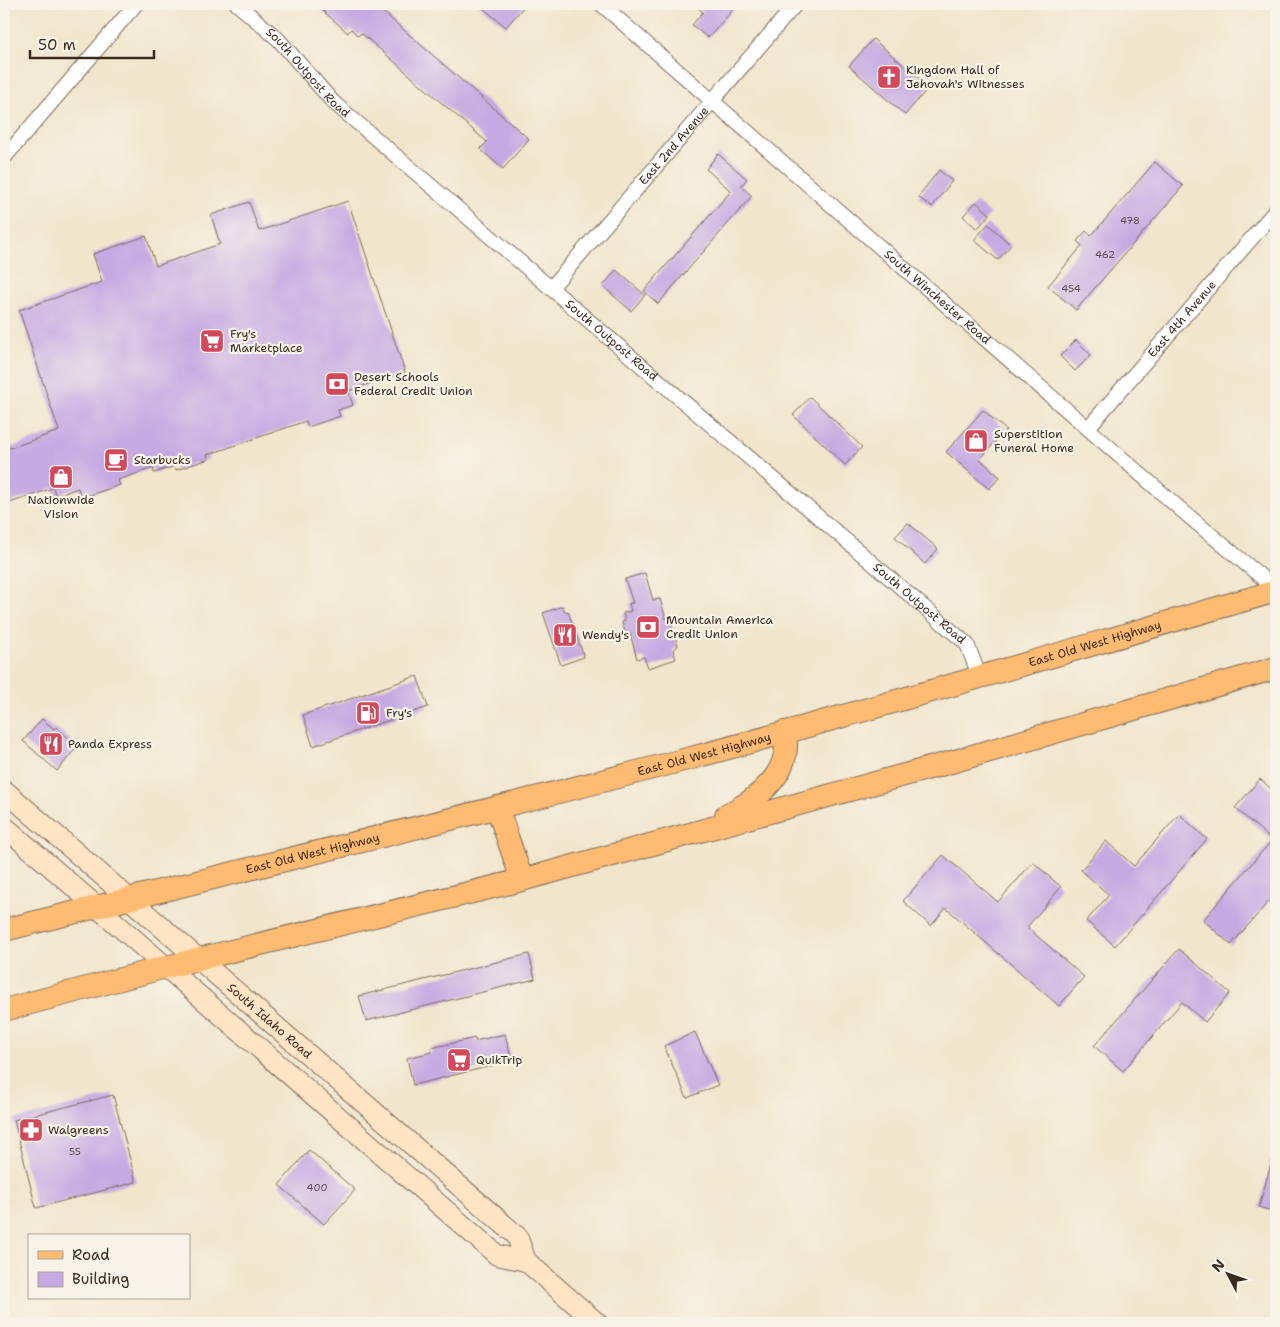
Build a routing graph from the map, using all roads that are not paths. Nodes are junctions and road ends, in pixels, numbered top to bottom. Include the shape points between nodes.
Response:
1 (136, 4) edge
2 (237, 4) edge
3 (601, 4) edge
4 (796, 4) edge
5 (713, 101) junction
6 (4, 158) edge
7 (1276, 210) edge
8 (551, 288) junction
9 (1088, 428) junction
10 (1276, 590) edge
11 (1276, 668) edge
12 (980, 678) junction
13 (784, 732) junction
14 (4, 790) edge
15 (497, 807) junction
16 (4, 826) edge
17 (684, 836) junction
18 (522, 880) junction
19 (129, 898) junction
20 (96, 906) junction
21 (4, 930) edge
22 (198, 959) junction
23 (166, 967) junction
24 (4, 1010) edge
25 (526, 1261) junction
26 (597, 1323) edge

1 - 6 street
2 - 8 street, South Outpost Road via 278,39 333,102
3 - 5 street, South Winchester Road
4 - 5 street, East 2nd Avenue
5 - 8 street, East 2nd Avenue
5 - 9 street, South Winchester Road
7 - 9 street, East 4th Avenue
8 - 12 street, South Outpost Road via 967,644
9 - 10 street, South Winchester Road
10 - 12 main road, East Old West Highway
11 - 17 main road
12 - 13 main road, East Old West Highway
13 - 15 main road, East Old West Highway
13 - 17 main road via 788,746 785,757 760,793 749,804
14 - 19 main road, South Idaho Road
15 - 18 main road
15 - 19 main road, East Old West Highway via 287,862
16 - 20 main road, South Idaho Road
17 - 18 main road
18 - 22 main road
19 - 20 main road, East Old West Highway
19 - 22 main road, South Idaho Road
20 - 21 main road, East Old West Highway
20 - 23 main road, South Idaho Road
22 - 23 main road
22 - 25 main road, South Idaho Road via 517,1236
23 - 24 main road
23 - 25 main road, South Idaho Road via 497,1255
25 - 26 main road, South Idaho Road

